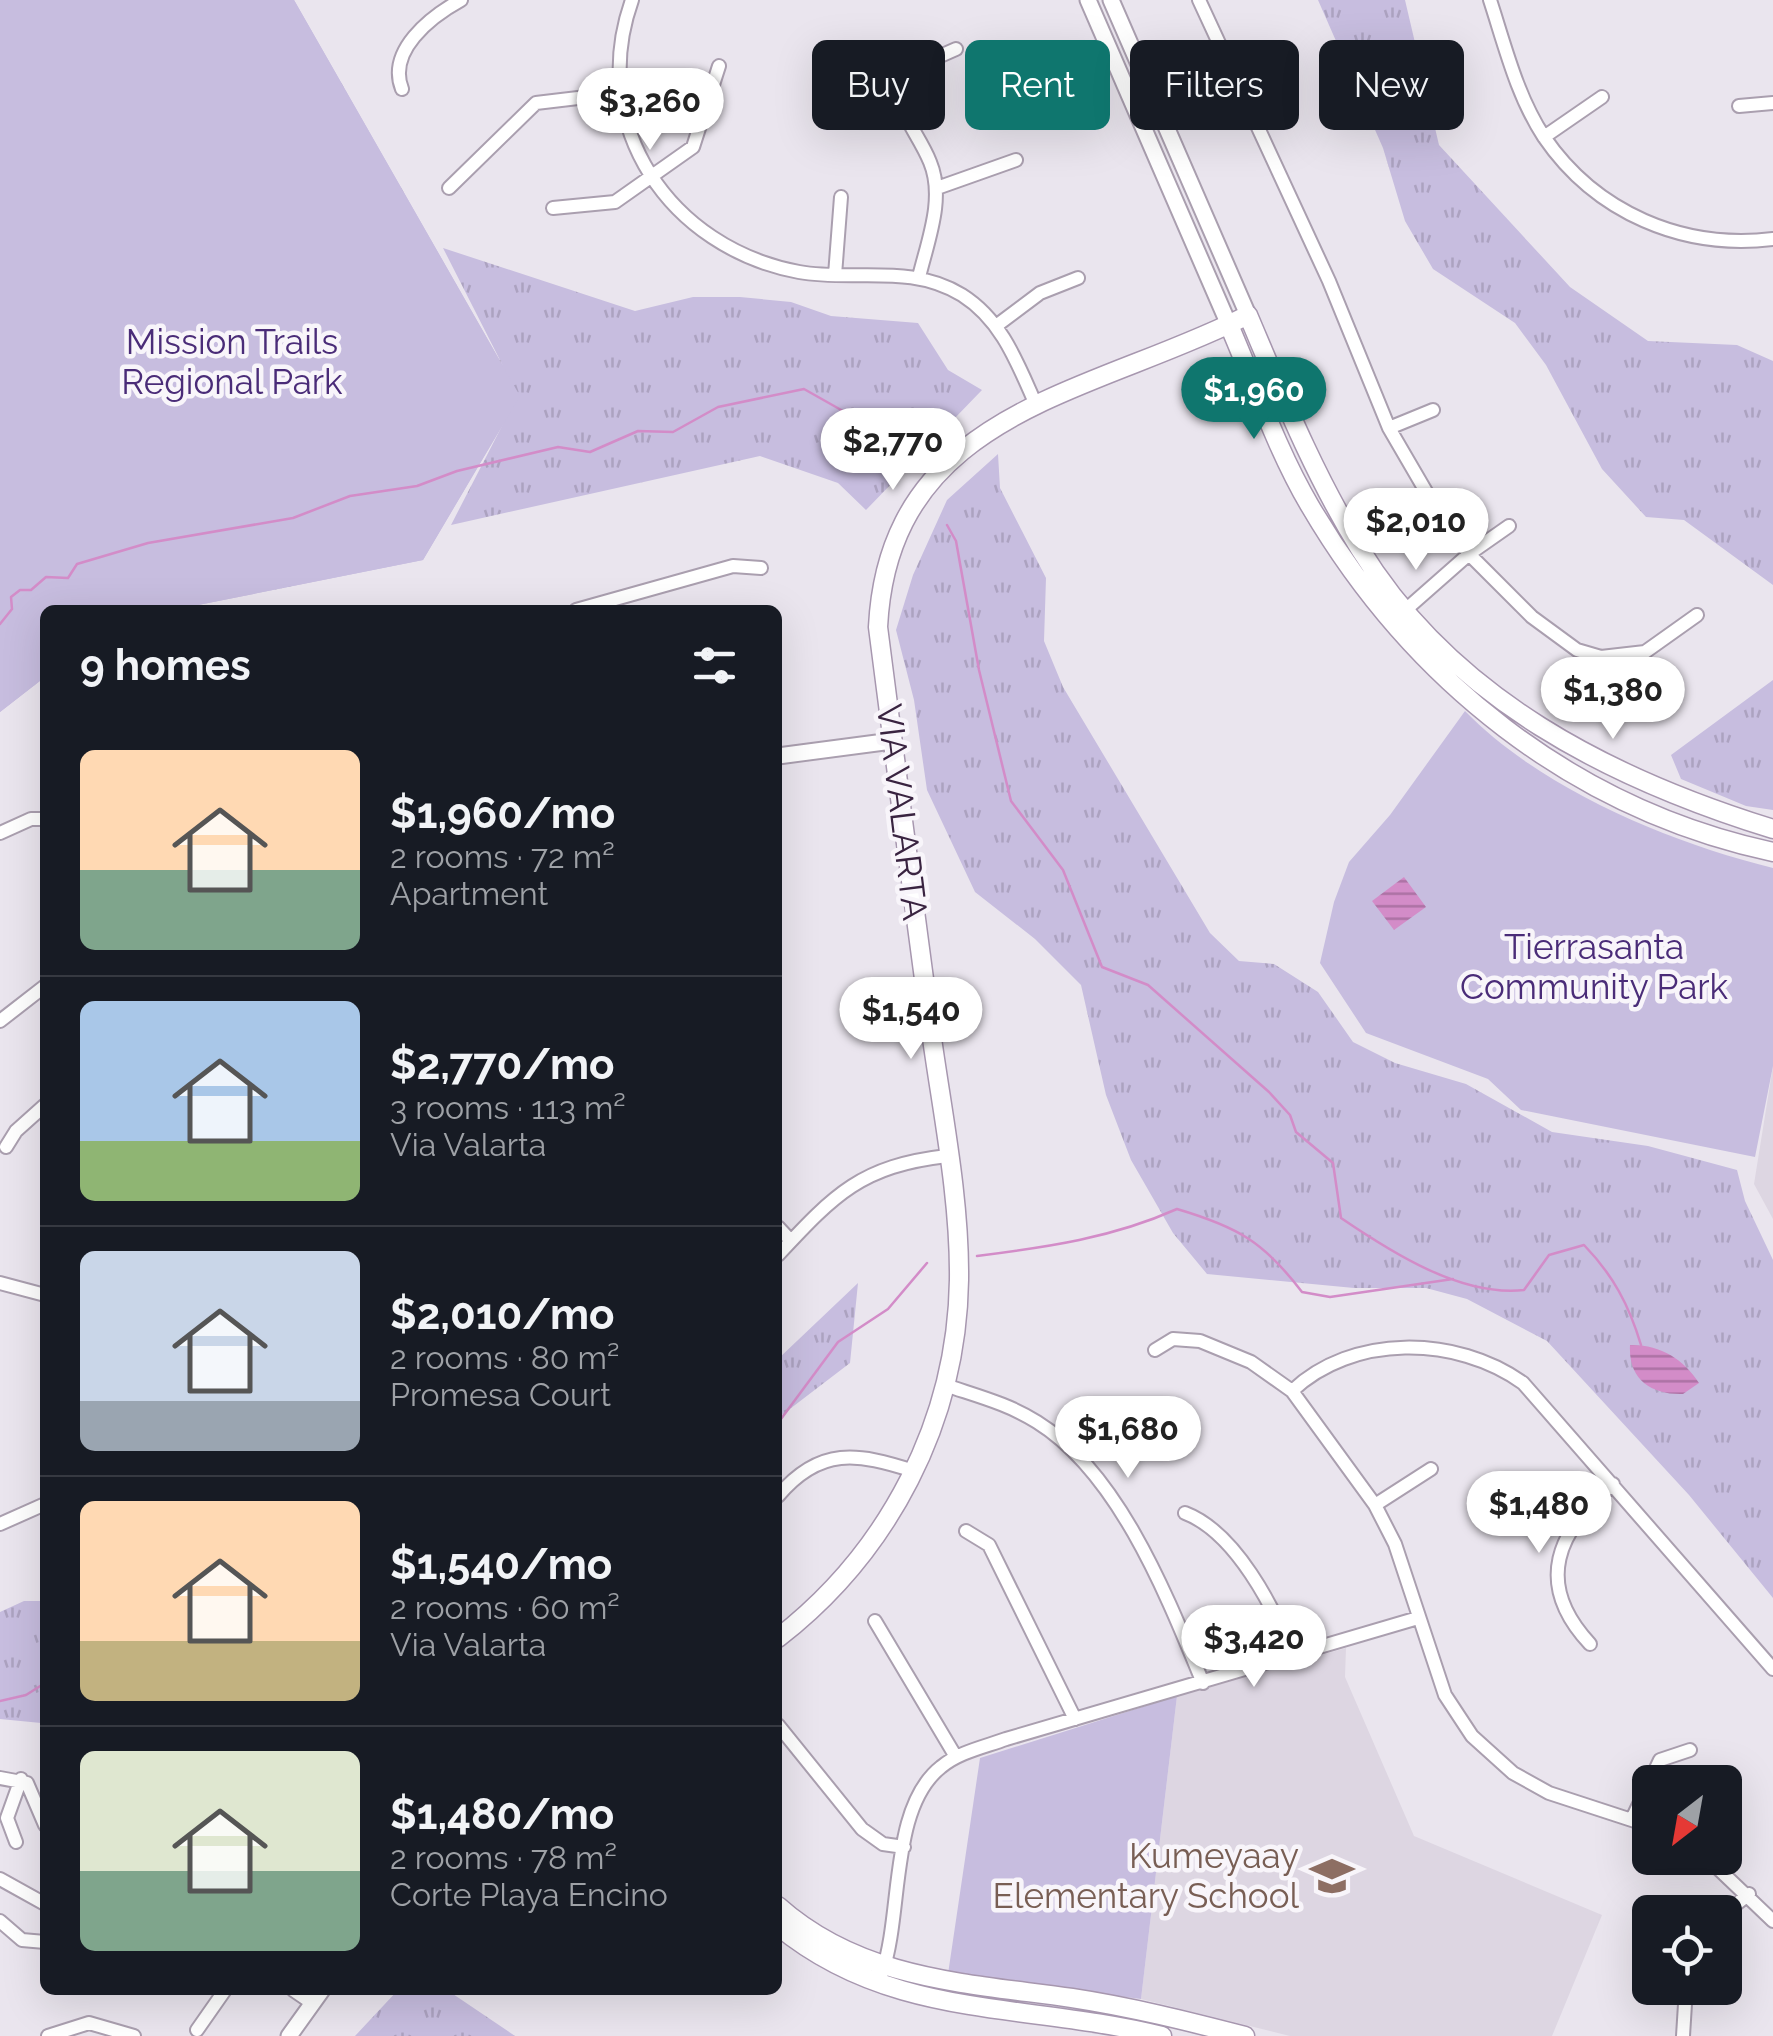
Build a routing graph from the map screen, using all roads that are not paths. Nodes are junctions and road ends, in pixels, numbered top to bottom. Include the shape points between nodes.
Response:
1 (460, 0) edge
2 (632, 0) edge
3 (1088, 0) edge
4 (1111, 0) edge
5 (1199, 0) edge
6 (1490, 0) edge
7 (956, 49) dead end
8 (719, 66) dead end
9 (402, 89) dead end
10 (620, 92) junction
11 (1602, 97) dead end
12 (1773, 103) edge
13 (1738, 106) dead end
14 (1544, 137) junction
15 (1016, 160) dead end
16 (652, 178) junction
17 (450, 188) dead end
18 (936, 188) junction
19 (840, 197) dead end
20 (553, 208) dead end
21 (1773, 240) edge
22 (835, 275) junction
23 (919, 277) junction
24 (1078, 278) dead end
25 (1248, 316) junction
26 (1229, 325) junction
27 (996, 326) junction
28 (1037, 406) junction
29 (1433, 410) dead end
30 (1389, 428) junction
31 (1509, 526) dead end
32 (1469, 554) junction
33 (761, 568) dead end
34 (594, 605) edge
35 (1406, 610) junction
36 (1697, 615) dead end
37 (1390, 624) junction
38 (892, 741) junction
39 (1577, 751) junction
40 (1540, 753) junction
41 (782, 755) edge
42 (40, 820) edge
43 (1773, 829) edge
44 (0, 833) edge
45 (1773, 852) edge
46 (40, 990) edge
47 (0, 1020) edge
48 (40, 1110) edge
49 (6, 1147) dead end
50 (947, 1156) junction
51 (782, 1231) edge
52 (791, 1240) junction
53 (782, 1250) edge
54 (0, 1283) edge
55 (40, 1294) edge
56 (1155, 1350) dead end
57 (945, 1386) junction
58 (1292, 1392) junction
59 (1431, 1469) dead end
60 (914, 1471) junction
61 (1614, 1484) junction
62 (782, 1492) edge
63 (1375, 1504) junction
64 (40, 1506) edge
65 (1186, 1513) dead end
66 (0, 1524) edge
67 (966, 1531) dead end
68 (1418, 1618) junction
69 (875, 1621) dead end
70 (782, 1634) edge
71 (1590, 1644) dead end
72 (1292, 1656) junction
73 (1773, 1669) edge
74 (1203, 1682) junction
75 (1075, 1720) junction
76 (782, 1730) edge
77 (1690, 1750) dead end
78 (956, 1757) junction
79 (1658, 1765) edge
80 (0, 1778) edge
81 (20, 1778) junction
82 (40, 1813) edge
83 (1632, 1819) edge
84 (16, 1842) dead end
85 (904, 1847) junction
86 (1727, 1875) edge
87 (0, 1879) edge
88 (1749, 1894) junction
89 (1742, 1900) edge
90 (40, 1901) edge
91 (782, 1909) edge
92 (0, 1921) edge
93 (1773, 1921) edge
94 (782, 1929) edge
95 (40, 1942) edge
96 (880, 1976) junction
97 (222, 1995) edge
98 (317, 1996) edge
99 (1685, 2005) edge
100 (1132, 2009) junction
101 (1120, 2027) junction
102 (197, 2030) dead end
103 (48, 2036) edge
104 (134, 2036) edge
105 (290, 2036) edge
106 (1162, 2036) edge
107 (1244, 2036) edge
108 (1683, 2036) edge

1 - 9 street via 402,52
2 - 10 street via 621,32
3 - 26 street
4 - 25 street
5 - 30 street
6 - 14 street via 1523,98
7 - 18 street via 895,76 894,90 931,163
8 - 16 street via 693,148
10 - 16 street via 629,136
10 - 17 street via 536,103
11 - 14 street
12 - 13 street
14 - 21 street via 1578,177 1638,220 1705,240
15 - 18 street
16 - 20 street via 614,202
16 - 22 street via 688,218 732,248 782,268
18 - 23 street
19 - 22 street
22 - 23 street
23 - 27 street via 962,295
24 - 27 street via 1040,293
25 - 26 main road, VIA VALARTA
25 - 35 main road via 1322,484
26 - 28 main road, VIA VALARTA
26 - 37 main road via 1308,503
27 - 28 street
28 - 38 main road, VIA VALARTA via 969,442 933,475 899,530 884,567 878,627
29 - 30 street
30 - 32 street
31 - 32 street
32 - 35 street
32 - 36 street via 1532,616 1578,650 1601,657 1645,652
33 - 34 street via 733,566
35 - 37 street
35 - 39 main road via 1473,677
37 - 40 main road via 1458,693
38 - 41 street
38 - 50 main road, VIA VALARTA
39 - 40 main road via 1559,746
39 - 43 main road via 1653,789
40 - 45 main road via 1644,808
42 - 44 street
46 - 47 street
48 - 49 street
50 - 52 street via 868,1174
50 - 57 main road, VIA VALARTA via 959,1278
51 - 52 street
52 - 53 street
54 - 55 street
56 - 58 street via 1173,1339 1200,1341 1251,1362
57 - 60 main road, VIA VALARTA
57 - 74 street via 1020,1412 1086,1462 1118,1504
58 - 61 street via 1332,1361 1386,1347 1501,1368 1523,1383
58 - 63 street
59 - 63 street
60 - 62 street via 875,1458 841,1457 806,1468
60 - 70 main road, VIA VALARTA via 874,1541
61 - 71 street via 1585,1507 1561,1544 1562,1588 1576,1629
61 - 73 street
63 - 68 street
64 - 66 street
65 - 72 street via 1205,1520 1259,1586
67 - 75 street via 990,1546
68 - 72 street
68 - 83 street via 1445,1695 1472,1736 1512,1773 1549,1793
69 - 78 street
72 - 74 street
74 - 75 street
75 - 78 street
76 - 85 street via 862,1829 883,1844
77 - 79 street
78 - 85 street via 919,1793
80 - 81 street
81 - 82 street
81 - 84 street via 7,1818
85 - 96 street
86 - 88 street
87 - 90 street
88 - 89 street
88 - 93 street
91 - 96 main road
92 - 95 street via 22,1940
94 - 96 main road via 818,1955
96 - 100 main road
96 - 101 main road via 932,1999
97 - 102 street
98 - 105 street
99 - 108 street
100 - 101 main road
100 - 107 main road
101 - 106 main road
103 - 104 street via 89,2023

